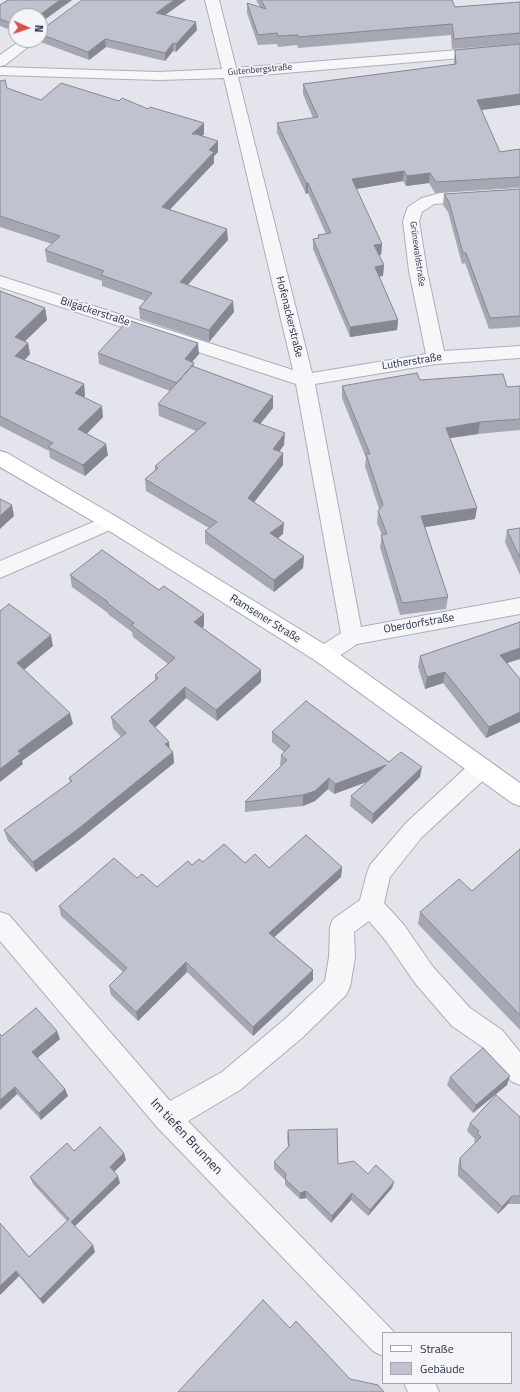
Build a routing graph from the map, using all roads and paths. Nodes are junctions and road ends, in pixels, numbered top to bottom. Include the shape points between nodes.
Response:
1 (212, 0) edge
2 (19, 48) edge
3 (520, 49) edge
4 (0, 62) edge
5 (0, 71) edge
6 (230, 72) junction
7 (520, 193) edge
8 (0, 281) edge
9 (520, 352) edge
10 (436, 358) junction
11 (305, 380) junction
12 (0, 458) edge
13 (110, 522) junction
14 (0, 570) edge
15 (520, 606) edge
16 (352, 637) junction
17 (324, 655) junction
18 (481, 768) junction
19 (520, 796) edge
20 (371, 906) junction
21 (0, 922) edge
22 (520, 1072) edge
23 (167, 1118) junction
24 (382, 1340) edge

1 - 6 street, Hofenackerstraße
2 - 4 street
3 - 6 street, Gutenbergstraße
5 - 6 street, Gutenbergstraße via 159,76
6 - 11 street, Hofenackerstraße
7 - 10 street, Grünewaldstraße via 440,198 428,201 415,209 411,221 418,271
8 - 11 street, Bilgäckerstraße
9 - 10 street, Lutherstraße
10 - 11 street, Lutherstraße
11 - 16 street, Hofenackerstraße
12 - 13 main road, Ramsener Straße
13 - 14 street
13 - 17 main road, Ramsener Straße
15 - 16 street, Oberdorfstraße
16 - 17 street, Oberdorfstraße
17 - 18 main road, Ramsener Straße
18 - 19 main road, Ramsener Straße
18 - 20 street via 414,830 379,873
20 - 22 street via 395,933 424,975 461,1017 493,1039
20 - 23 street via 342,928 342,957 337,987 294,1028 231,1080
21 - 23 street, Im tiefen Brunnen
23 - 24 street, Im tiefen Brunnen

